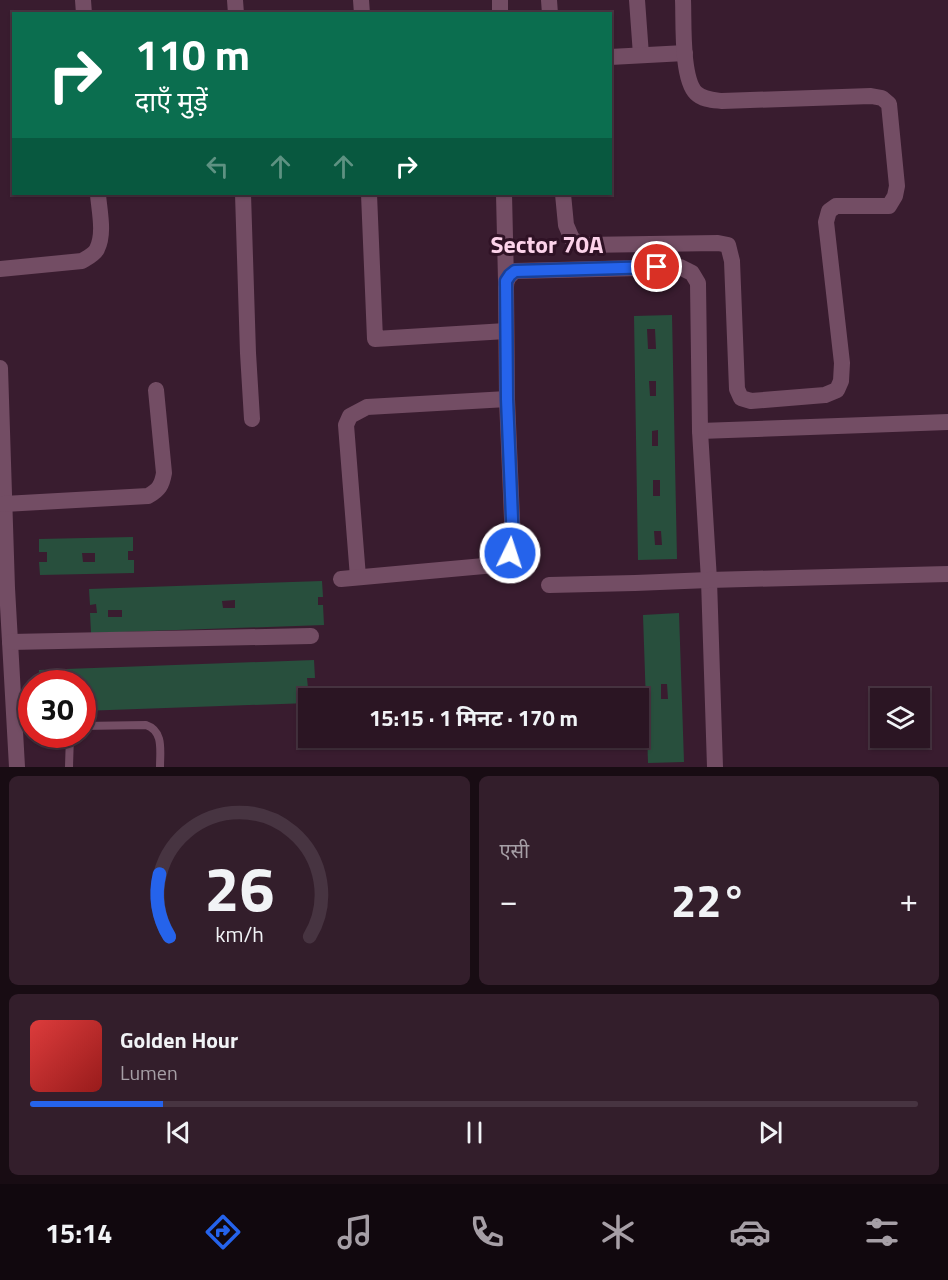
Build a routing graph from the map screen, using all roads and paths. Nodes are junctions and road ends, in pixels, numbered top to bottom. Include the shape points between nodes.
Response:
1 (637, 0) edge
2 (684, 0) edge
3 (685, 53) junction
4 (641, 55) junction
5 (612, 57) edge
6 (98, 195) edge
7 (243, 195) edge
8 (369, 195) edge
9 (504, 195) edge
10 (563, 195) edge
11 (0, 269) edge
12 (506, 281) junction
13 (506, 331) junction
14 (0, 368) edge
15 (156, 390) dead end
16 (507, 399) junction
17 (252, 418) dead end
18 (948, 422) edge
19 (700, 431) junction
20 (4, 504) junction
21 (948, 574) edge
22 (358, 577) junction
23 (341, 579) dead end
24 (709, 579) junction
25 (549, 585) dead end
26 (311, 636) dead end
27 (10, 642) junction
28 (96, 726) edge
29 (70, 748) edge
30 (17, 767) edge
31 (69, 767) edge
32 (160, 767) edge
33 (715, 767) edge

1 - 4 street
2 - 3 street
3 - 4 street
3 - 10 street via 688,80 695,92 707,100 871,96 889,104 895,196 889,206 836,206 829,211 826,222 842,363 837,390 825,395 751,401 741,398 737,389 728,245 583,245 572,239 566,225
4 - 5 street
6 - 11 street via 100,240 90,256 82,261
7 - 17 street
8 - 13 street via 375,339
9 - 12 street
12 - 13 street
12 - 19 street via 515,271 680,267 692,273 698,283
13 - 16 street
14 - 20 street
15 - 20 street via 164,473 158,490 148,496
16 - 22 street via 513,543 510,553 495,564
16 - 22 street via 367,407 350,416 346,425
18 - 19 street
19 - 24 street
20 - 27 street
21 - 24 street
22 - 23 street
24 - 25 street
24 - 33 street
26 - 27 street
27 - 30 street
28 - 32 lane via 153,727 159,742
29 - 31 lane

